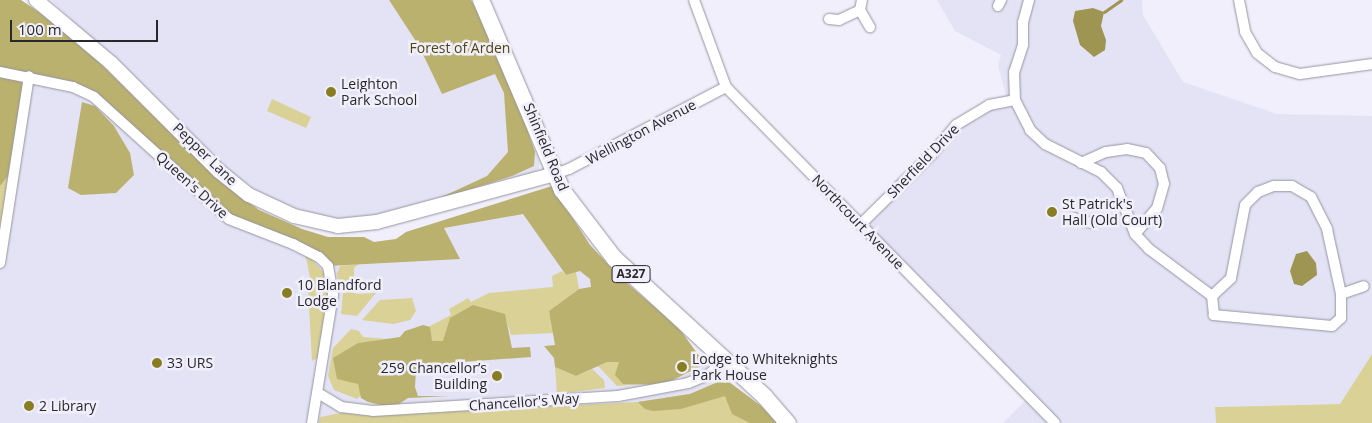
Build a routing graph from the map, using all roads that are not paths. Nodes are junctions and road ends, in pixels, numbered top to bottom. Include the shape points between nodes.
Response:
1 (36, 0) edge
2 (481, 0) edge
3 (694, 0) edge
4 (1029, 0) edge
5 (1239, 0) edge
6 (861, 5) edge
7 (829, 19) dead end
8 (870, 27) dead end
9 (1372, 64) edge
10 (0, 72) edge
11 (29, 76) junction
12 (726, 87) junction
13 (1015, 100) junction
14 (1081, 163) junction
15 (554, 174) junction
16 (1074, 218) dead end
17 (1092, 223) dead end
18 (861, 224) junction
19 (1135, 234) junction
20 (0, 263) edge
21 (1364, 286) dead end
22 (1341, 294) junction
23 (1212, 296) junction
24 (725, 360) junction
25 (318, 393) junction
26 (312, 423) edge
27 (788, 423) edge
28 (1055, 423) edge

1 - 15 street, Pepper Lane via 111,63 219,171 249,195 294,216 338,226 377,222
2 - 15 main road, Shinfield Road / A327 via 497,30
3 - 12 street, Northcourt Avenue
4 - 13 street via 1023,22 1023,45 1014,72
5 - 9 street via 1245,32 1257,52 1275,67 1300,74
6 - 7 street via 839,20
6 - 8 street
10 - 11 street, Queen's Drive
11 - 20 street
11 - 25 street, Queen's Drive via 73,87 94,97 229,219 293,244 319,257 328,266 333,295
12 - 15 street, Wellington Avenue
12 - 18 street, Northcourt Avenue
13 - 14 street via 1030,130 1045,144
13 - 18 street, Sherfield Drive via 989,105 956,125 931,155
14 - 19 street via 1101,172 1118,188
14 - 19 street via 1106,152 1127,149 1146,152 1160,168 1164,184 1156,208
15 - 24 main road, Shinfield Road / A327 via 562,190 614,258
16 - 17 street
18 - 28 street, Northcourt Avenue
19 - 23 street via 1172,269
21 - 22 street
22 - 23 street via 1341,318 1332,326 1317,327 1214,315
22 - 23 street via 1327,229 1311,197 1292,186 1274,186 1258,192 1245,205 1231,278
24 - 25 street, Chancellor's Way via 708,375 688,384 618,396 373,411 341,406
24 - 27 main road, Shinfield Road / A327
25 - 26 street, Queen's Drive

